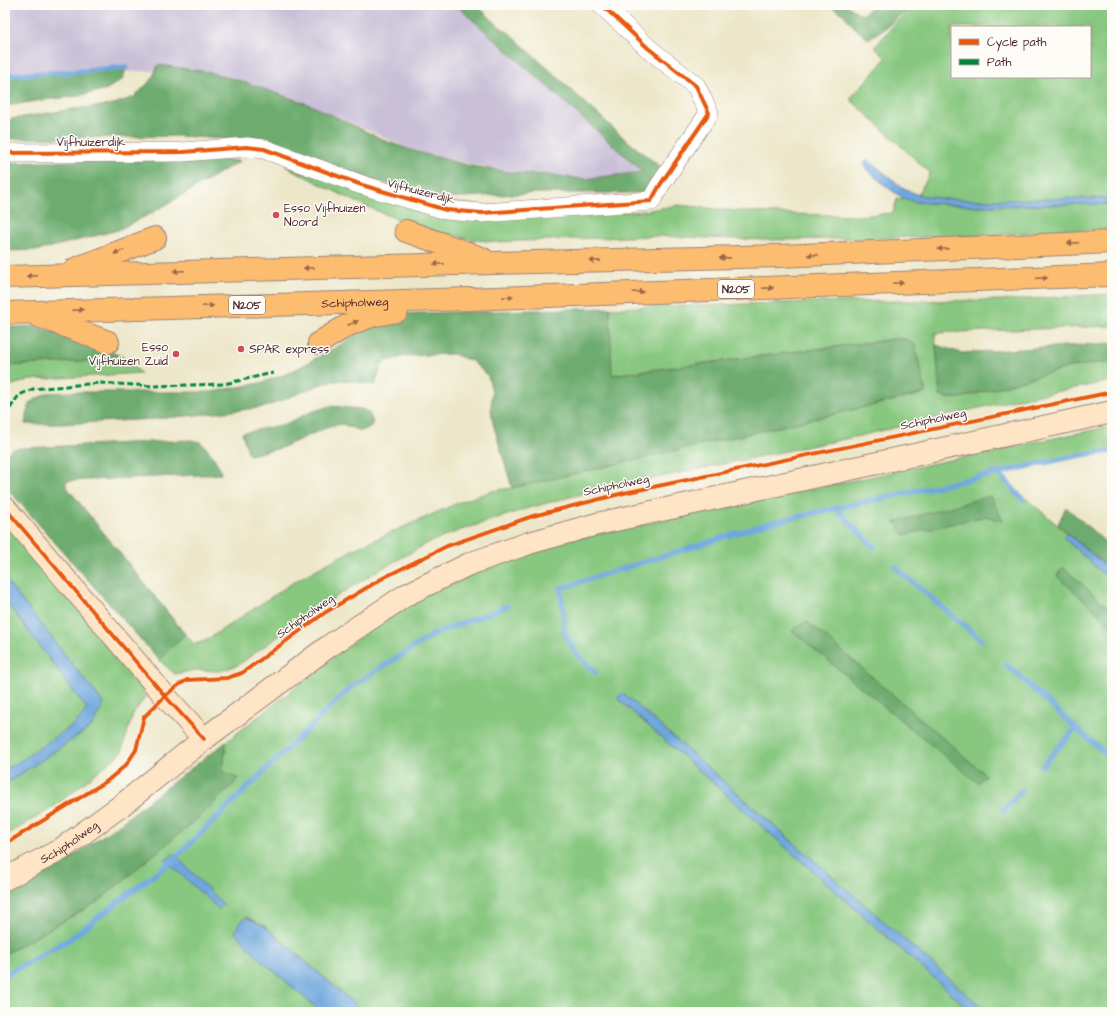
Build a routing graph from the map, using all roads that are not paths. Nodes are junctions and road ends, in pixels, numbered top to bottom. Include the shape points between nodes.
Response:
1 (602, 5) edge
2 (5, 153) edge
3 (406, 231) dead end
4 (155, 238) dead end
5 (1112, 242) edge
6 (492, 263) junction
7 (58, 275) junction
8 (1112, 275) edge
9 (5, 277) edge
10 (469, 299) junction
11 (15, 312) edge
12 (108, 342) dead end
13 (319, 343) dead end
14 (1112, 412) edge
15 (5, 508) edge
16 (204, 739) junction
17 (5, 879) edge

1 - 2 street, Vijfhuizerdijk via 648,48 696,86 709,113 651,201 482,213 446,210 362,185 264,149 247,147 183,152
3 - 6 highway
4 -> 7 highway
5 -> 6 highway via 778,256
6 -> 7 highway
7 -> 9 highway
10 -> 8 highway, Schipholweg / N205
11 -> 10 highway, Schipholweg / N205
13 -> 10 highway via 346,326 372,316
11 - 12 highway
14 - 16 main road, Schipholweg via 597,524 529,543 469,564 400,599 329,646
15 - 16 main road
16 - 17 main road, Schipholweg via 122,805 60,850

